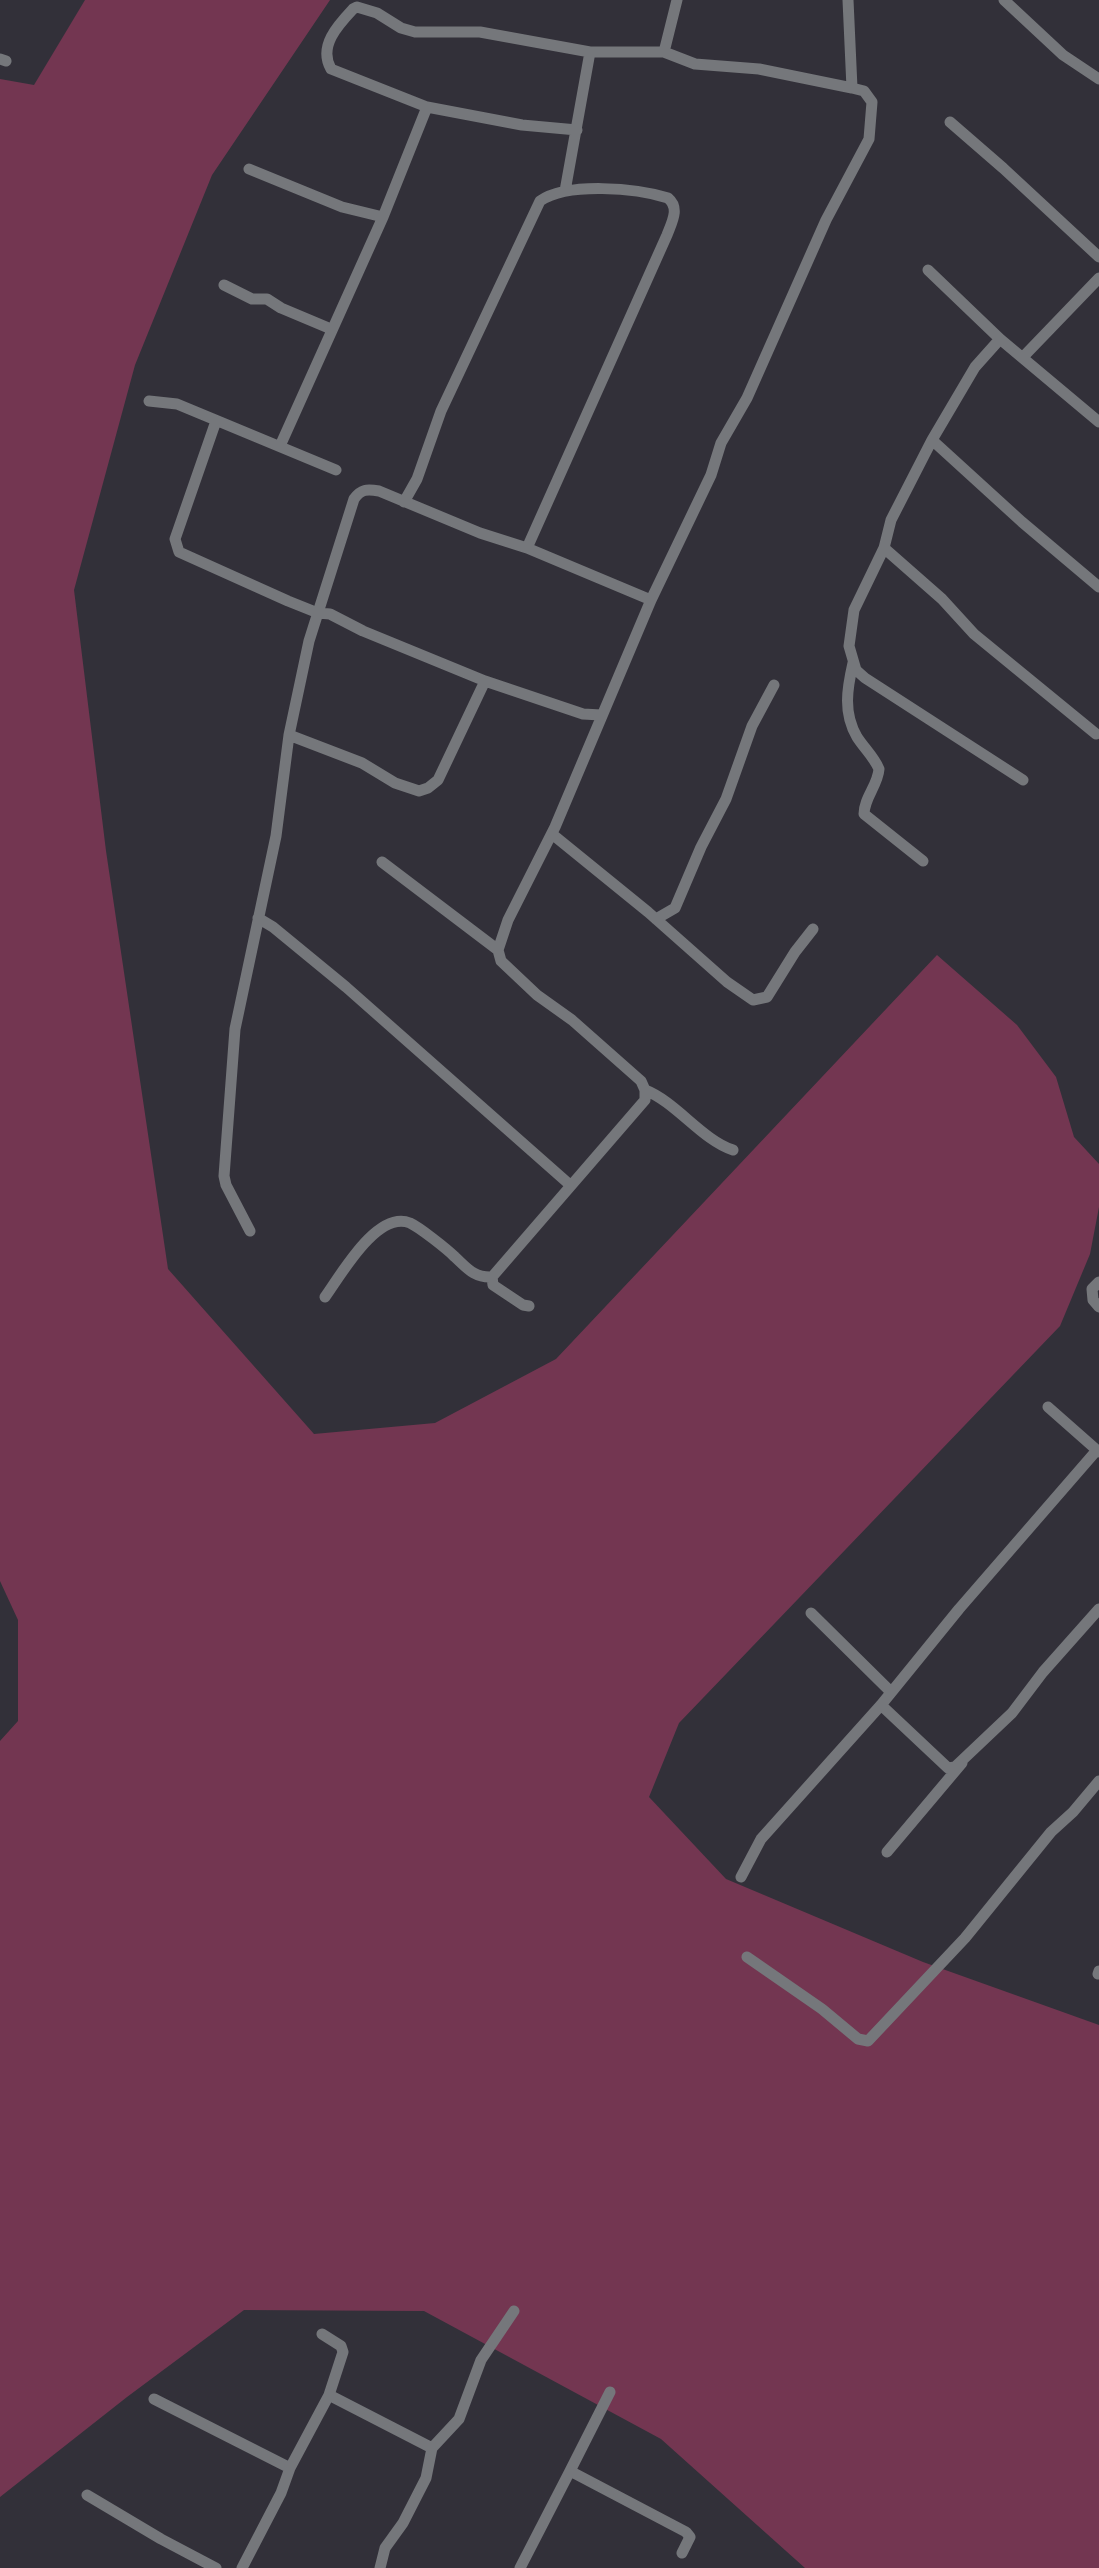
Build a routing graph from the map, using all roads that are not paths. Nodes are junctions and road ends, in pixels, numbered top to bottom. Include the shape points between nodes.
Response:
1 (677, 0) edge
2 (848, 0) edge
3 (1004, 0) edge
4 (590, 52) junction
5 (664, 52) junction
6 (1099, 79) edge
7 (852, 88) junction
8 (427, 107) junction
9 (950, 122) dead end
10 (577, 130) junction
11 (249, 169) dead end
12 (565, 191) junction
13 (383, 217) junction
14 (1099, 257) edge
15 (928, 270) dead end
16 (1099, 278) edge
17 (224, 285) dead end
18 (331, 329) junction
19 (1000, 339) junction
20 (1024, 356) junction
21 (149, 401) dead end
22 (216, 421) junction
23 (1099, 422) edge
24 (932, 440) junction
25 (280, 446) junction
26 (336, 470) dead end
27 (404, 502) junction
28 (527, 548) junction
29 (884, 548) junction
30 (1099, 587) edge
31 (651, 600) junction
32 (318, 613) junction
33 (853, 662) junction
34 (485, 681) junction
35 (774, 685) dead end
36 (601, 715) junction
37 (1096, 734) dead end
38 (289, 735) junction
39 (1023, 780) dead end
40 (552, 834) junction
41 (923, 861) dead end
42 (382, 862) dead end
43 (258, 918) junction
44 (656, 919) junction
45 (813, 929) dead end
46 (498, 950) junction
47 (645, 1090) junction
48 (733, 1150) dead end
49 (569, 1184) junction
50 (250, 1231) dead end
51 (492, 1277) junction
52 (1099, 1282) edge
53 (325, 1297) dead end
54 (529, 1306) dead end
55 (1099, 1307) edge
56 (1048, 1407) dead end
57 (1098, 1451) edge
58 (1099, 1609) edge
59 (811, 1613) dead end
60 (891, 1692) junction
61 (881, 1705) junction
62 (967, 1757) junction
63 (1099, 1781) edge
64 (887, 1852) dead end
65 (741, 1877) dead end
66 (747, 1957) dead end
67 (514, 2311) dead end
68 (322, 2334) dead end
69 (610, 2392) dead end
70 (329, 2395) junction
71 (154, 2399) dead end
72 (432, 2448) junction
73 (290, 2468) junction
74 (570, 2471) junction
75 (87, 2495) dead end
76 (682, 2553) dead end
77 (216, 2568) edge
78 (242, 2568) edge
79 (380, 2568) edge
80 (520, 2568) edge

1 - 5 street
2 - 7 street
3 - 6 street via 1063,55
4 - 5 street
4 - 8 street via 480,32 415,32 377,13 353,9 331,34 326,60 331,69
4 - 10 street
5 - 7 street via 695,64 759,69
7 - 31 street via 864,91 872,102 869,139 826,220
8 - 10 street
8 - 13 street
9 - 14 street
10 - 12 street
11 - 13 street via 342,207
12 - 27 street via 549,195 536,207
12 - 28 street via 659,195 675,209
13 - 18 street
15 - 19 street
16 - 20 street
17 - 18 street
18 - 25 street
19 - 20 street
19 - 24 street via 975,367
20 - 23 street
21 - 22 street via 177,404
22 - 25 street
22 - 32 street via 175,546 184,555
24 - 29 street via 891,520
24 - 30 street
25 - 26 street
27 - 28 street
27 - 32 street via 379,491 359,492
28 - 31 street
29 - 33 street via 854,610 849,646
29 - 37 street via 974,634
31 - 36 street
32 - 34 street
32 - 38 street
33 - 39 street via 877,686
33 - 41 street via 848,712 857,738 879,769 864,814
34 - 36 street via 583,714
34 - 38 street via 438,780 419,791
35 - 44 street via 680,898 671,912
36 - 40 street
38 - 43 street via 276,836
40 - 44 street
40 - 46 street
42 - 46 street
43 - 49 street via 346,987
43 - 50 street via 235,1029 224,1176
44 - 45 street via 753,1000 767,997
46 - 47 street via 501,961 641,1081
47 - 48 street
47 - 49 street via 645,1100
49 - 51 street
51 - 53 street via 473,1274 404,1221 377,1229
51 - 54 street via 493,1285
52 - 55 street via 1092,1289
56 - 57 street
57 - 60 street
58 - 62 street via 1012,1713
59 - 60 street
60 - 61 street
61 - 62 street via 948,1768
61 - 65 street via 761,1839
62 - 64 street
63 - 66 street via 965,1938 868,2041 858,2039
67 - 72 street via 481,2360 459,2419
68 - 70 street via 343,2352
69 - 74 street
70 - 72 street
70 - 73 street
71 - 73 street
72 - 79 street via 426,2478 385,2548
73 - 78 street
74 - 76 street via 686,2532 690,2537
74 - 80 street
75 - 77 street

